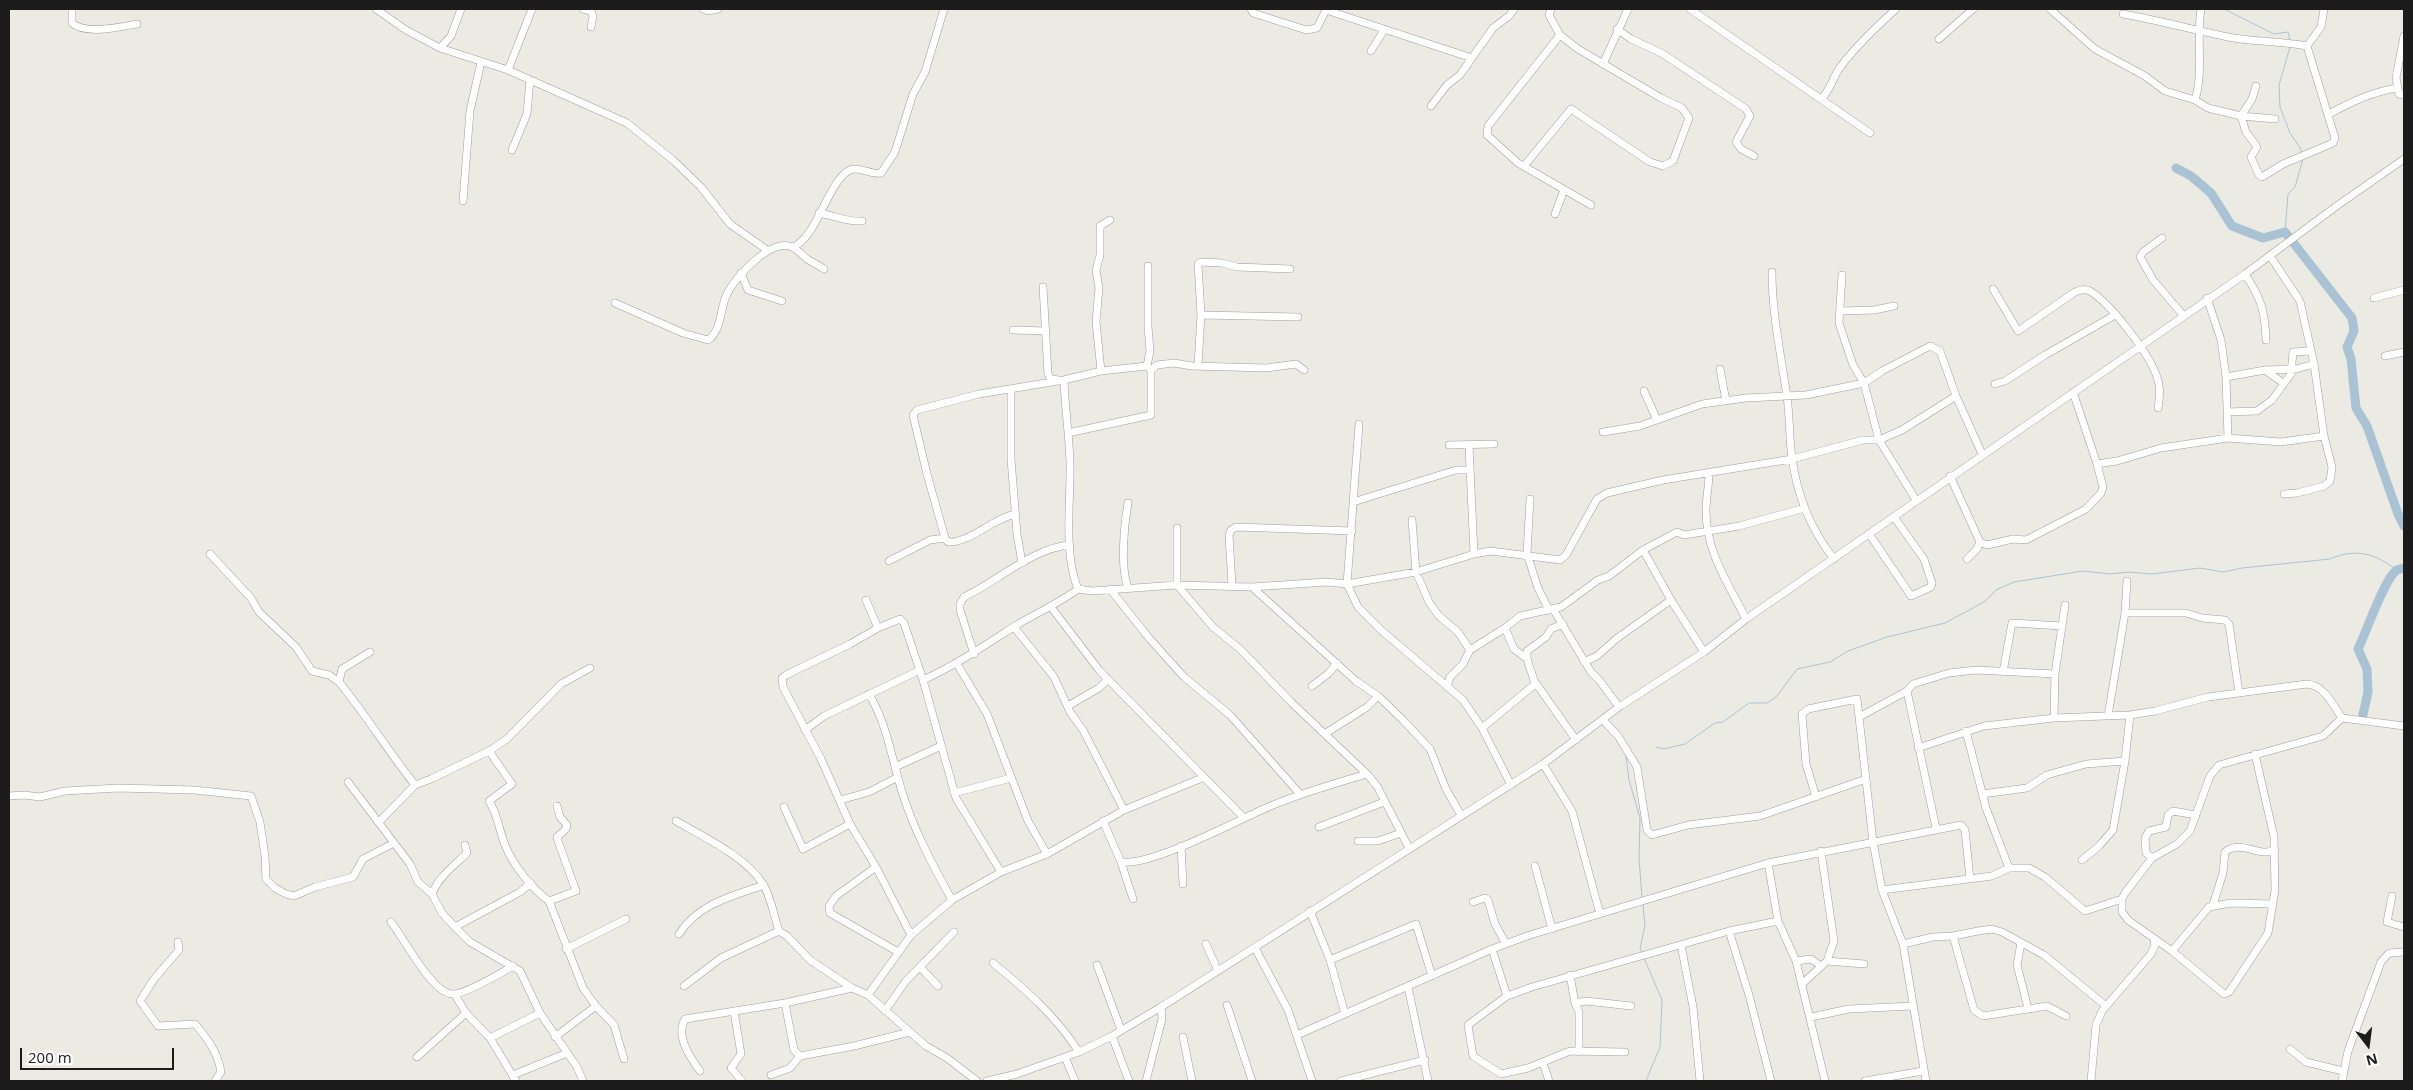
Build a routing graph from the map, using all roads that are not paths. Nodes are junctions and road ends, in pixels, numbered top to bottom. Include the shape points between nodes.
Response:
1 (72, 9) edge
2 (376, 9) edge
3 (461, 9) edge
4 (532, 9) edge
5 (583, 9) edge
6 (703, 9) edge
7 (718, 9) edge
8 (944, 9) edge
9 (1251, 9) edge
10 (1514, 9) edge
11 (1551, 9) edge
12 (1628, 9) edge
13 (1690, 9) edge
14 (1896, 9) edge
15 (1973, 9) edge
16 (2050, 9) edge
17 (2201, 9) edge
18 (2324, 9) edge
19 (2123, 14) dead end
20 (137, 24) dead end
21 (591, 27) dead end
22 (1617, 29) junction
23 (1384, 30) junction
24 (2198, 30) junction
25 (1560, 35) junction
26 (2404, 36) edge
27 (1939, 38) dead end
28 (2307, 46) junction
29 (440, 48) junction
30 (1371, 51) dead end
31 (1472, 58) junction
32 (481, 62) junction
33 (1603, 64) junction
34 (508, 70) junction
35 (530, 80) junction
36 (2256, 86) dead end
37 (2397, 88) junction
38 (2404, 95) edge
39 (1821, 99) junction
40 (2195, 100) junction
41 (1431, 106) dead end
42 (2330, 114) junction
43 (2241, 116) junction
44 (2275, 120) dead end
45 (1870, 133) dead end
46 (512, 150) dead end
47 (1754, 156) dead end
48 (2404, 159) edge
49 (1524, 166) junction
50 (1564, 190) junction
51 (464, 201) dead end
52 (1591, 205) dead end
53 (819, 213) junction
54 (1555, 214) dead end
55 (1110, 220) dead end
56 (862, 221) dead end
57 (2162, 238) dead end
58 (793, 247) junction
59 (767, 250) junction
60 (2270, 256) junction
61 (1148, 266) dead end
62 (824, 269) dead end
63 (1290, 269) dead end
64 (1772, 272) dead end
65 (741, 273) junction
66 (2244, 274) junction
67 (1842, 275) dead end
68 (1043, 286) dead end
69 (1993, 289) dead end
70 (2404, 290) edge
71 (2207, 298) junction
72 (2374, 298) dead end
73 (782, 301) dead end
74 (615, 303) dead end
75 (1894, 306) dead end
76 (1841, 311) junction
77 (1201, 315) junction
78 (2115, 315) junction
79 (2183, 315) junction
80 (1298, 317) dead end
81 (1013, 330) dead end
82 (1045, 331) junction
83 (2266, 340) dead end
84 (2140, 344) junction
85 (2311, 351) junction
86 (2404, 352) edge
87 (2385, 356) dead end
88 (2314, 364) junction
89 (1198, 365) junction
90 (1149, 368) junction
91 (2293, 368) junction
92 (1720, 369) dead end
93 (1304, 370) dead end
94 (2265, 370) junction
95 (1101, 371) junction
96 (2226, 377) junction
97 (1064, 380) junction
98 (1864, 383) junction
99 (2283, 383) junction
100 (1995, 384) dead end
101 (1012, 389) junction
102 (1644, 391) dead end
103 (2073, 392) junction
104 (1956, 396) junction
105 (1787, 397) junction
106 (1726, 401) junction
107 (2158, 408) dead end
108 (2226, 412) junction
109 (1657, 420) junction
110 (1359, 424) dead end
111 (1604, 432) dead end
112 (1068, 433) junction
113 (2324, 436) junction
114 (2228, 438) junction
115 (1879, 440) junction
116 (1494, 444) dead end
117 (1449, 445) dead end
118 (1469, 446) junction
119 (1982, 454) junction
120 (1792, 459) junction
121 (2097, 464) junction
122 (1469, 470) junction
123 (1709, 472) junction
124 (1950, 476) junction
125 (2284, 494) dead end
126 (1530, 499) dead end
127 (1916, 500) junction
128 (1128, 502) dead end
129 (1354, 502) junction
130 (1804, 508) junction
131 (1015, 514) junction
132 (1894, 517) junction
133 (1412, 520) dead end
134 (1177, 528) dead end
135 (1352, 531) junction
136 (1708, 532) junction
137 (1870, 535) junction
138 (945, 538) junction
139 (1980, 542) junction
140 (1070, 546) junction
141 (1643, 550) junction
142 (210, 554) dead end
143 (1474, 554) junction
144 (1527, 554) junction
145 (1834, 559) junction
146 (1967, 559) dead end
147 (888, 561) dead end
148 (1022, 563) junction
149 (1416, 572) junction
150 (2127, 580) dead end
151 (1347, 584) junction
152 (1177, 585) junction
153 (1232, 586) junction
154 (1252, 587) junction
155 (1128, 588) junction
156 (1078, 589) junction
157 (1110, 589) junction
158 (866, 600) dead end
159 (1671, 600) junction
160 (2065, 605) dead end
161 (1050, 607) junction
162 (1555, 610) junction
163 (2125, 613) junction
164 (1746, 618) junction
165 (1563, 624) junction
166 (2062, 626) junction
167 (1014, 627) junction
168 (878, 628) junction
169 (1505, 628) junction
170 (1470, 650) junction
171 (370, 652) dead end
172 (1704, 652) junction
173 (974, 654) junction
174 (1526, 658) junction
175 (1584, 662) junction
176 (1337, 663) junction
177 (957, 664) junction
178 (590, 668) dead end
179 (918, 671) junction
180 (2003, 672) junction
181 (2055, 674) junction
182 (1108, 679) junction
183 (923, 680) junction
184 (339, 682) junction
185 (1535, 682) junction
186 (1312, 686) dead end
187 (1446, 688) junction
188 (1907, 690) junction
189 (2239, 693) junction
190 (869, 694) junction
191 (1378, 696) junction
192 (1068, 706) junction
193 (1619, 707) junction
194 (2130, 715) junction
195 (2108, 716) junction
196 (1859, 717) junction
197 (2054, 718) junction
198 (2342, 718) junction
199 (1603, 720) junction
200 (2404, 726) edge
201 (1482, 728) junction
202 (805, 730) junction
203 (1966, 731) junction
204 (1326, 734) junction
205 (1576, 740) junction
206 (941, 746) junction
207 (1918, 748) junction
208 (489, 750) junction
209 (2255, 754) junction
210 (2125, 761) junction
211 (1543, 764) junction
212 (895, 767) junction
213 (1367, 774) junction
214 (898, 777) junction
215 (1010, 778) junction
216 (1202, 778) junction
217 (1866, 779) junction
218 (348, 782) dead end
219 (415, 785) junction
220 (1511, 785) junction
221 (954, 793) junction
222 (1300, 794) junction
223 (1982, 794) junction
224 (9, 796) edge
225 (1816, 797) junction
226 (840, 800) junction
227 (1384, 802) junction
228 (557, 806) dead end
229 (784, 807) dead end
230 (1124, 810) junction
231 (1461, 815) junction
232 (2196, 815) junction
233 (1244, 818) junction
234 (1103, 821) junction
235 (379, 822) junction
236 (676, 822) dead end
237 (850, 824) junction
238 (1319, 827) dead end
239 (1936, 828) junction
240 (1401, 833) junction
241 (1358, 841) dead end
242 (1873, 842) junction
243 (394, 843) junction
244 (465, 846) dead end
245 (1181, 846) junction
246 (1409, 848) junction
247 (2275, 850) junction
248 (1821, 851) junction
249 (1047, 854) junction
250 (2152, 858) junction
251 (2082, 860) dead end
252 (1121, 862) junction
253 (1768, 863) junction
254 (1536, 866) dead end
255 (876, 867) junction
256 (2009, 868) junction
257 (1001, 872) junction
258 (1970, 879) junction
259 (531, 883) junction
260 (1183, 884) dead end
261 (764, 885) junction
262 (1882, 890) junction
263 (432, 894) junction
264 (2392, 896) dead end
265 (1133, 899) dead end
266 (2122, 899) junction
267 (952, 900) junction
268 (549, 901) junction
269 (1473, 902) dead end
270 (2272, 904) junction
271 (2213, 905) junction
272 (1310, 911) junction
273 (1600, 914) junction
274 (626, 919) dead end
275 (391, 922) dead end
276 (1778, 922) junction
277 (455, 927) junction
278 (2404, 927) edge
279 (1552, 929) junction
280 (779, 931) junction
281 (1729, 931) junction
282 (954, 932) dead end
283 (679, 934) dead end
284 (910, 935) junction
285 (1953, 936) junction
286 (2154, 940) junction
287 (178, 942) dead end
288 (2021, 943) junction
289 (1206, 944) dead end
290 (1506, 944) junction
291 (1903, 944) junction
292 (1682, 945) junction
293 (1255, 948) junction
294 (566, 949) junction
295 (1492, 949) junction
296 (898, 952) junction
297 (2172, 952) junction
298 (2404, 952) edge
299 (1330, 960) junction
300 (1796, 961) junction
301 (993, 964) dead end
302 (1824, 964) junction
303 (1864, 964) dead end
304 (513, 966) junction
305 (1097, 966) dead end
306 (920, 967) junction
307 (1218, 971) junction
308 (1570, 974) junction
309 (1432, 976) junction
310 (1802, 984) junction
311 (684, 986) dead end
312 (938, 986) dead end
313 (1408, 987) junction
314 (852, 988) junction
315 (455, 994) junction
316 (868, 995) junction
317 (1507, 996) junction
318 (1574, 1003) junction
319 (785, 1004) junction
320 (596, 1006) junction
321 (1227, 1006) dead end
322 (1631, 1006) dead end
323 (1913, 1006) junction
324 (2106, 1006) junction
325 (1162, 1007) junction
326 (2028, 1008) junction
327 (734, 1011) junction
328 (886, 1011) junction
329 (466, 1013) junction
330 (540, 1013) junction
331 (1345, 1014) junction
332 (2066, 1016) dead end
333 (1811, 1018) junction
334 (1121, 1030) junction
335 (910, 1032) junction
336 (1297, 1035) junction
337 (1112, 1036) junction
338 (555, 1037) junction
339 (1183, 1037) dead end
340 (490, 1038) junction
341 (2290, 1049) dead end
342 (1079, 1052) junction
343 (1579, 1052) junction
344 (1625, 1052) dead end
345 (567, 1053) junction
346 (800, 1056) junction
347 (418, 1057) dead end
348 (1065, 1057) junction
349 (624, 1059) dead end
350 (1425, 1060) junction
351 (1543, 1062) junction
352 (700, 1071) dead end
353 (1923, 1071) junction
354 (2343, 1071) junction
355 (771, 1075) dead end
356 (515, 1078) edge
357 (1017, 1078) edge
358 (1370, 1078) edge
359 (215, 1081) edge
360 (583, 1081) edge
361 (742, 1081) edge
362 (977, 1081) edge
363 (987, 1081) edge
364 (1075, 1081) edge
365 (1129, 1081) edge
366 (1146, 1081) edge
367 (1192, 1081) edge
368 (1252, 1081) edge
369 (1312, 1081) edge
370 (1341, 1081) edge
371 (1428, 1081) edge
372 (1548, 1081) edge
373 (1700, 1081) edge
374 (1771, 1081) edge
375 (1825, 1081) edge
376 (1865, 1081) edge
377 (1926, 1081) edge
378 (2091, 1081) edge
379 (2342, 1081) edge

1 - 20 street via 72,23 82,28
2 - 29 street
3 - 29 street via 451,36
4 - 34 street
5 - 21 street via 591,11
6 - 7 street
8 - 53 street via 925,72 913,94 889,163 880,173 850,170
9 - 23 street via 1253,13 1306,30 1316,28 1326,10
10 - 31 street via 1493,28
11 - 25 street via 1549,15
12 - 22 street
13 - 39 street
14 - 39 street via 1860,43
15 - 27 street
16 - 40 street via 2095,49 2145,76 2165,91
17 - 24 street
18 - 28 street via 2321,27
19 - 24 street
22 - 33 street
22 - 47 street via 1663,54 1746,109 1750,116 1736,142
23 - 30 street
23 - 31 street
24 - 28 street via 2228,37
24 - 40 street via 2199,74
25 - 33 street
25 - 49 street via 1488,126 1487,135 1491,141
26 - 37 street
28 - 42 street
29 - 32 street
31 - 41 street
32 - 34 street
32 - 51 street via 470,111
33 - 49 street via 1687,112 1689,118 1673,161 1663,166 1650,162 1571,108
34 - 35 street
35 - 46 street via 527,114
35 - 59 street via 627,123 701,187 730,224
36 - 43 street
37 - 38 street via 2399,94
37 - 42 street via 2355,100
39 - 45 street
40 - 43 street via 2208,108
42 - 43 street via 2336,138 2332,143 2283,164 2262,177 2251,159 2257,146 2246,132
43 - 44 street
48 - 60 street
49 - 50 street
50 - 52 street
50 - 54 street
53 - 56 street via 833,215 846,222
53 - 58 street via 805,240
55 - 95 street via 1100,226 1100,255 1096,270 1100,288 1096,322
57 - 79 street via 2140,257 2153,280
58 - 59 street via 786,245
58 - 62 street
59 - 65 street
60 - 66 street
60 - 85 street via 2300,301
61 - 90 street
63 - 77 street via 1201,262 1197,279
64 - 105 street via 1772,309
65 - 73 street via 748,290
65 - 74 street via 728,291 715,334 708,340 683,333
66 - 71 street
66 - 83 street via 2261,301
67 - 76 street
68 - 82 street
69 - 78 street via 2018,331 2082,289 2089,290
70 - 72 street
71 - 79 street
71 - 96 street via 2220,340
75 - 76 street
76 - 98 street via 1840,322 1853,365
77 - 80 street
77 - 89 street
78 - 84 street
78 - 100 street
79 - 84 street
81 - 82 street
82 - 97 street via 1048,374 1051,379
84 - 103 street
84 - 107 street via 2159,382
85 - 88 street
85 - 91 street via 2293,352
86 - 87 street
88 - 91 street
88 - 113 street
89 - 90 street via 1174,363
89 - 93 street via 1266,368 1296,364
90 - 95 street
90 - 112 street via 1151,414
91 - 94 street
91 - 99 street
92 - 106 street
94 - 96 street
94 - 99 street
95 - 97 street
96 - 108 street
97 - 101 street
97 - 112 street
98 - 104 street via 1930,346 1940,351
98 - 105 street
98 - 115 street
99 - 108 street via 2272,400 2257,411
101 - 131 street via 1010,444
101 - 138 street via 923,408 913,415
102 - 109 street
103 - 119 street
103 - 121 street
104 - 115 street via 1902,430
104 - 119 street
105 - 106 street
105 - 120 street
106 - 109 street via 1702,404
108 - 114 street
109 - 111 street
110 - 129 street
112 - 140 street
113 - 114 street via 2281,442
113 - 125 street via 2332,467 2328,484
114 - 121 street via 2161,448
115 - 120 street via 1863,440
115 - 127 street
116 - 118 street
117 - 118 street
118 - 122 street
119 - 124 street
120 - 123 street
120 - 130 street
121 - 139 street via 2103,487 2086,509 2026,540 2013,539 1987,545
122 - 129 street via 1456,470
122 - 143 street
123 - 136 street
123 - 144 street via 1601,496 1560,560
124 - 127 street
124 - 139 street
126 - 144 street
127 - 132 street
128 - 155 street via 1124,522 1125,580
129 - 135 street
130 - 136 street
130 - 145 street via 1820,541
131 - 138 street via 990,523 970,538 957,542 948,542
131 - 148 street
132 - 137 street
132 - 137 street via 1924,558 1931,587 1911,596
133 - 149 street
134 - 152 street
135 - 151 street
135 - 153 street via 1236,527 1230,535
136 - 141 street via 1684,535 1677,532
136 - 164 street via 1715,562
137 - 145 street
138 - 147 street via 930,540
139 - 146 street
140 - 148 street via 1060,546
140 - 156 street via 1073,578
141 - 159 street
141 - 162 street
142 - 184 street via 251,598 258,612 292,642 312,671 329,675
143 - 144 street via 1491,551
143 - 149 street
144 - 162 street via 1538,588
145 - 164 street
148 - 173 street via 964,597 960,604
149 - 151 street
149 - 170 street via 1429,602 1439,616 1458,632
150 - 163 street
151 - 154 street via 1327,582
151 - 187 street via 1358,607
152 - 153 street
152 - 155 street
152 - 204 street via 1213,627 1241,650
153 - 154 street
154 - 176 street
155 - 157 street
156 - 157 street
156 - 161 street
157 - 222 street via 1184,677 1230,715
158 - 168 street
159 - 172 street
159 - 175 street via 1597,656
160 - 166 street
161 - 167 street
161 - 182 street
162 - 165 street
162 - 169 street via 1520,616
163 - 189 street via 2186,613 2225,620 2229,624
163 - 195 street
164 - 172 street
165 - 174 street via 1551,629 1546,637 1530,648
165 - 175 street
166 - 180 street via 2012,623
166 - 181 street
167 - 173 street
167 - 192 street via 1054,677
168 - 179 street via 900,619 904,623
168 - 202 street via 782,678 783,687
169 - 170 street
169 - 174 street via 1514,649
170 - 187 street
171 - 184 street via 342,669
172 - 193 street
173 - 177 street
174 - 185 street
175 - 193 street
176 - 186 street
176 - 191 street
177 - 183 street
177 - 215 street via 987,714
178 - 208 street via 561,684 506,738
179 - 183 street
179 - 190 street
180 - 181 street
180 - 188 street via 1949,673 1913,684
181 - 197 street
182 - 192 street
182 - 216 street
183 - 206 street
184 - 219 street
185 - 201 street
185 - 205 street
187 - 201 street via 1463,700
188 - 196 street
188 - 207 street
189 - 194 street via 2208,696
189 - 198 street via 2315,684
190 - 202 street via 824,716
190 - 212 street via 878,708
191 - 204 street
191 - 231 street via 1430,749 1446,789
192 - 230 street
193 - 199 street
194 - 195 street
194 - 210 street
195 - 197 street
196 - 217 street
196 - 225 street via 1858,701 1854,698 1804,712 1806,764
197 - 203 street via 2002,722
198 - 200 street
198 - 209 street via 2323,736
199 - 205 street
199 - 225 street via 1637,767 1649,834 1688,825 1747,819
201 - 220 street
202 - 226 street
203 - 207 street
203 - 223 street
204 - 213 street
205 - 211 street
206 - 212 street
206 - 221 street
207 - 239 street
208 - 219 street
208 - 259 street via 512,784 488,801 506,845
209 - 232 street via 2228,761 2213,770
209 - 247 street
210 - 223 street via 2086,764 2047,775 2027,788
210 - 251 street via 2112,830
211 - 220 street
211 - 273 street via 1572,811
212 - 214 street
213 - 222 street
213 - 227 street
214 - 226 street via 868,792
214 - 267 street via 931,864
215 - 221 street
215 - 249 street via 1028,821
216 - 230 street
216 - 233 street
217 - 225 street
217 - 242 street
218 - 235 street
219 - 235 street
220 - 231 street
221 - 257 street
222 - 233 street
223 - 256 street
224 - 243 street via 40,797 65,791 118,788 194,790 251,796 260,822 266,879 275,888 294,896 315,886 353,877 363,859
226 - 237 street
227 - 238 street
227 - 240 street
228 - 268 street via 567,825 557,837 576,891
229 - 237 street via 803,849
230 - 234 street
231 - 246 street
232 - 250 street via 2184,839
232 - 250 street via 2174,811 2168,815 2166,828 2149,831 2145,838 2146,853
233 - 245 street
234 - 249 street
234 - 252 street
235 - 243 street
236 - 261 street via 721,846
237 - 255 street
239 - 242 street
239 - 258 street via 1963,826
240 - 241 street via 1378,841
240 - 246 street
242 - 248 street
242 - 262 street
243 - 263 street via 410,864 418,882
244 - 263 street via 467,852 435,885
245 - 252 street via 1131,864
245 - 260 street
246 - 272 street
247 - 270 street
247 - 271 street via 2269,853 2231,847 2225,852 2223,874
248 - 253 street
248 - 302 street via 1834,941
249 - 257 street
250 - 266 street
252 - 265 street
253 - 273 street
253 - 276 street
254 - 279 street
255 - 284 street
255 - 296 street via 836,896 829,906 830,913
256 - 258 street via 1992,876
256 - 266 street via 2029,868 2046,876 2085,911
257 - 267 street
258 - 262 street
259 - 268 street
259 - 277 street
261 - 280 street
261 - 283 street via 712,904 687,922
262 - 291 street
263 - 277 street via 442,913
264 - 278 street via 2387,922
266 - 286 street via 2122,912 2128,920
267 - 284 street
268 - 294 street
269 - 290 street via 1488,900 1495,924
270 - 271 street
270 - 297 street via 2268,933 2229,992 2221,992
271 - 297 street
272 - 293 street
272 - 299 street
273 - 279 street
274 - 294 street
275 - 315 street via 433,983 449,994
276 - 281 street
276 - 300 street
277 - 304 street via 470,942
279 - 290 street
280 - 311 street via 722,958
280 - 314 street via 810,960
281 - 292 street
281 - 374 street
282 - 306 street
284 - 296 street
285 - 288 street via 1992,929
285 - 291 street
285 - 326 street via 1978,1015
286 - 297 street
286 - 324 street via 2151,954
287 - 359 street via 179,950 140,1001 158,1026 195,1024 212,1046 220,1067 221,1072
288 - 324 street via 2044,955
288 - 326 street via 2017,965
289 - 307 street
290 - 295 street
291 - 323 street
292 - 308 street
292 - 373 street via 1693,1007
293 - 307 street
293 - 336 street via 1278,989
294 - 320 street via 583,988
295 - 309 street
295 - 317 street
296 - 316 street
298 - 354 street via 2389,953 2381,962
299 - 309 street via 1416,924
299 - 331 street
300 - 302 street via 1811,959
300 - 310 street
301 - 342 street via 1048,1010
302 - 303 street
302 - 310 street
304 - 315 street
304 - 330 street via 520,971
305 - 334 street
306 - 312 street
306 - 328 street
307 - 325 street
308 - 317 street
308 - 318 street
309 - 313 street
310 - 333 street
313 - 331 street
313 - 350 street
314 - 316 street
314 - 319 street
315 - 329 street
316 - 328 street
317 - 351 street via 1468,1025 1473,1056 1501,1074
318 - 322 street via 1586,1001
318 - 343 street via 1579,1012
319 - 327 street
319 - 346 street via 794,1050
320 - 338 street
320 - 349 street via 614,1025
321 - 368 street
323 - 333 street via 1849,1009
323 - 353 street
324 - 378 street via 2096,1025
325 - 334 street
325 - 366 street via 1162,1019
326 - 332 street via 2047,1006
327 - 352 street via 685,1020 687,1052
327 - 361 street via 741,1054 731,1068
328 - 335 street
329 - 340 street
329 - 347 street
330 - 338 street
330 - 340 street
331 - 336 street
333 - 375 street
334 - 337 street
335 - 346 street
335 - 362 street
336 - 369 street
337 - 342 street
337 - 365 street
338 - 345 street
339 - 367 street
340 - 356 street
341 - 354 street via 2306,1062
342 - 348 street
343 - 344 street
343 - 351 street via 1570,1051
345 - 356 street
345 - 360 street
346 - 355 street via 790,1068
348 - 357 street
348 - 364 street
350 - 358 street
350 - 371 street
351 - 372 street
353 - 376 street
353 - 377 street
354 - 379 street
357 - 363 street
358 - 370 street

